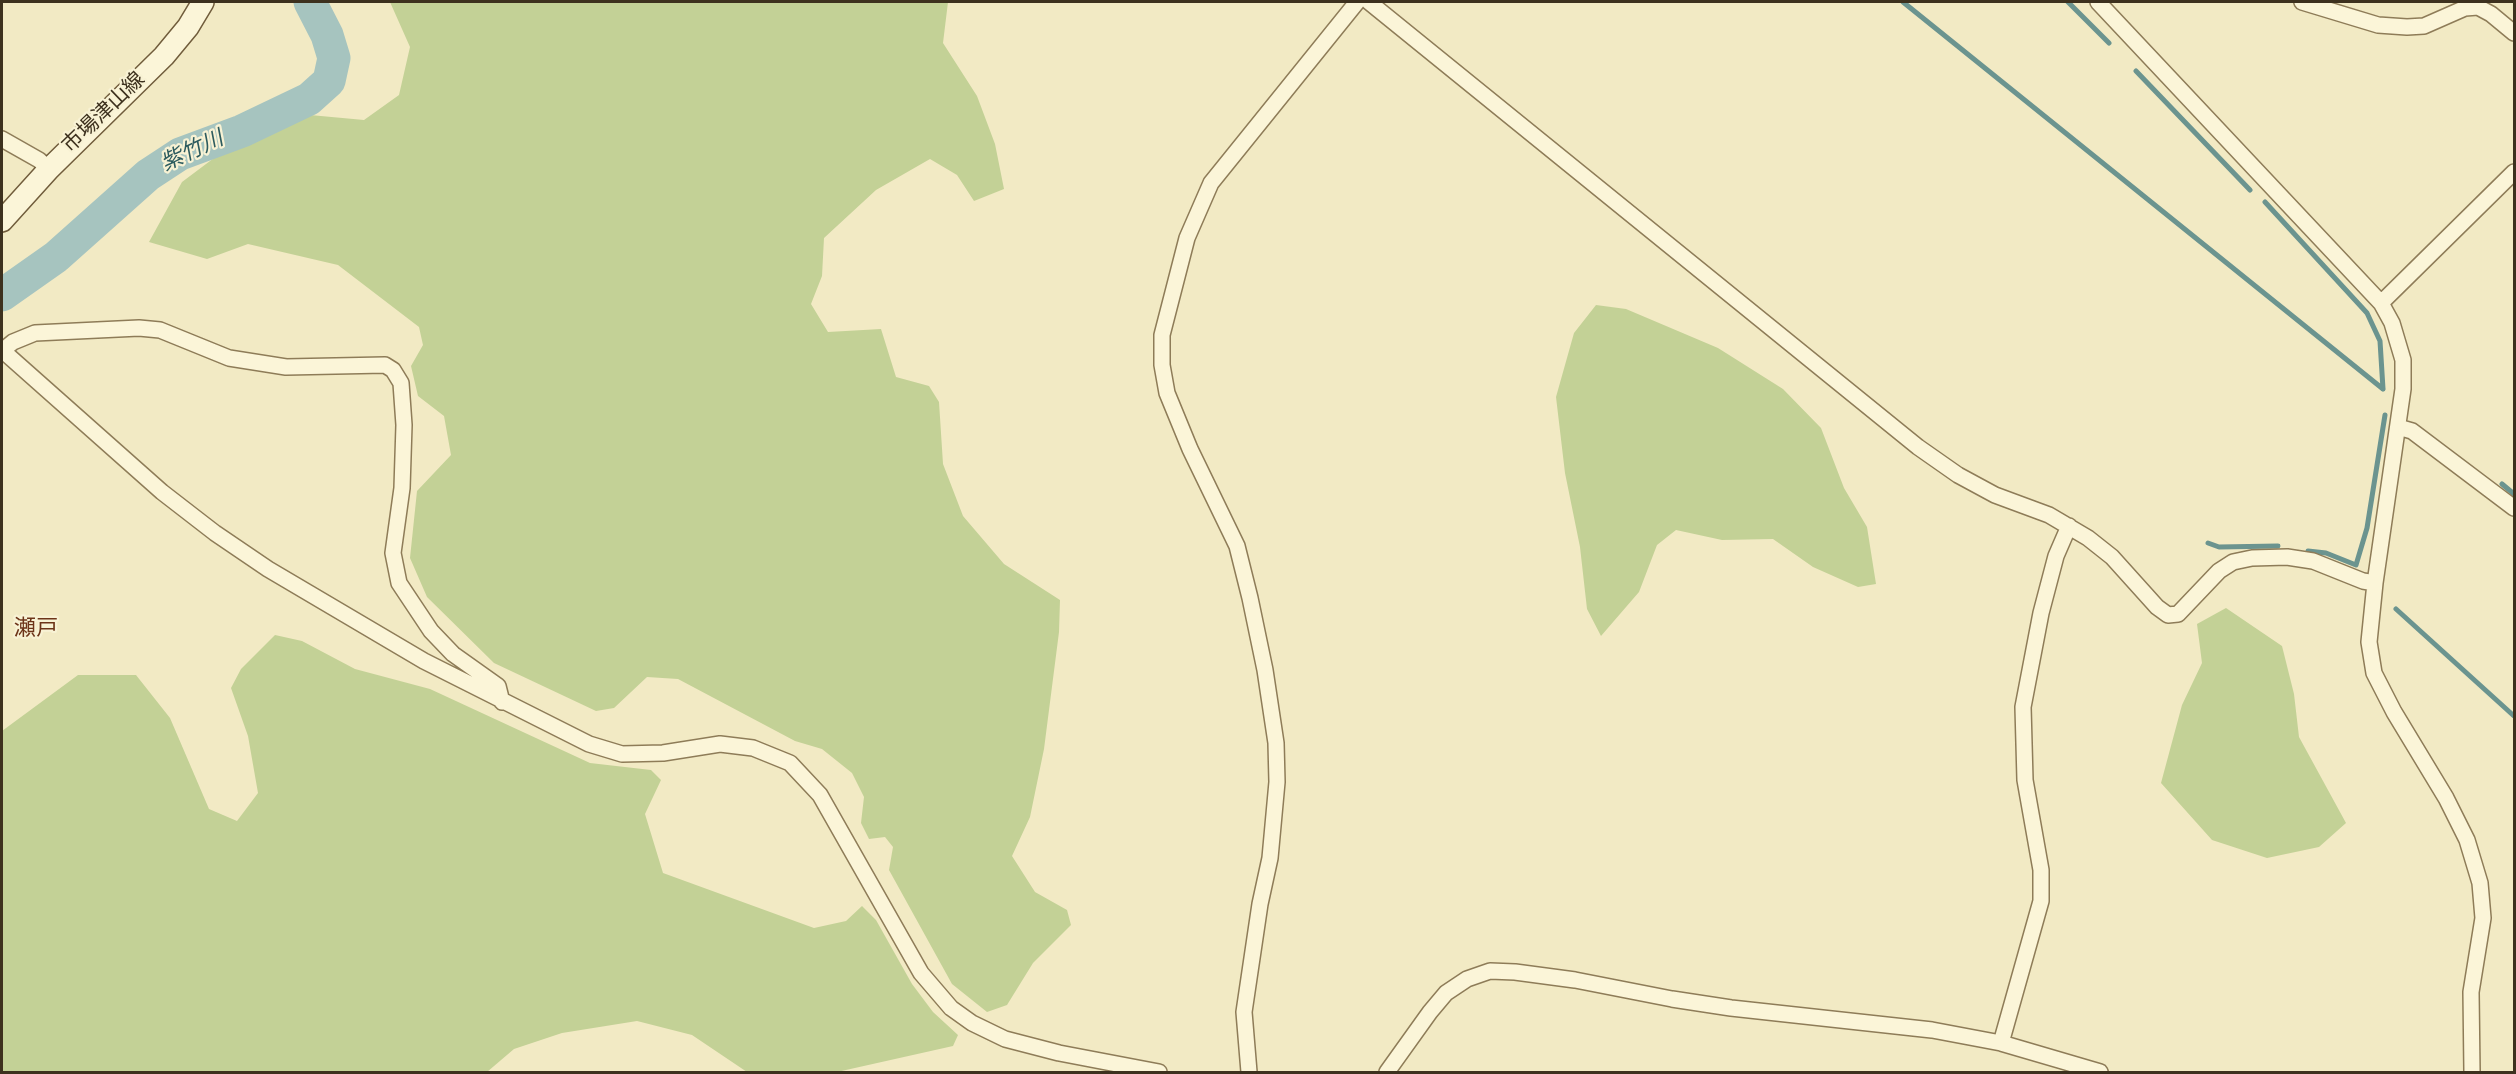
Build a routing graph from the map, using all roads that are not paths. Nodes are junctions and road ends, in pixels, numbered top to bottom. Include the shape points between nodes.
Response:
1 (203, 2) edge
2 (1357, 2) edge
3 (1369, 2) edge
4 (2098, 2) edge
5 (2302, 2) edge
6 (2514, 33) edge
7 (2, 139) edge
8 (49, 169) junction
9 (2514, 172) edge
10 (2, 221) edge
11 (2381, 303) junction
12 (2, 350) edge
13 (2398, 427) junction
14 (2514, 508) edge
15 (2068, 526) junction
16 (2375, 583) junction
17 (502, 702) junction
18 (2001, 1043) junction
19 (1159, 1072) edge
20 (1249, 1072) edge
21 (1387, 1072) edge
22 (2100, 1072) edge
23 (2472, 1072) edge

1 - 8 main road, 市場津山線 via 164,56
2 - 20 street via 1210,183 1186,238 1162,335 1167,393 1237,546 1265,670 1276,743 1277,782 1270,858 1244,1012
3 - 15 street via 1918,447 1995,495
4 - 11 street
5 - 6 street via 2378,25 2407,27 2424,26 2465,8 2478,7
7 - 8 street
8 - 10 main road, 市場津山線
9 - 11 street
11 - 13 street via 2392,323 2403,360
12 - 17 street via 162,492 215,533 268,569 424,661
12 - 17 street via 35,333 139,328 160,330 229,358 286,367 385,365 393,370 400,383 404,425 402,488 393,553 399,583 431,631 474,671 498,686
13 - 14 street via 2412,431
13 - 16 street
15 - 16 street via 2112,557 2157,608 2168,615 2178,614 2226,566 2252,558 2313,561
15 - 18 street via 2040,613 2023,707 2025,780 2041,870 2041,901
16 - 23 street via 2369,642 2374,673 2467,840 2480,883 2483,918 2471,992
17 - 19 street via 589,744 622,754 663,753 720,744 753,748 790,763 820,795 921,973 951,1008 1005,1039
18 - 21 street via 1932,1030 1731,1008 1575,980 1490,971 1467,979 1446,993
18 - 22 street

